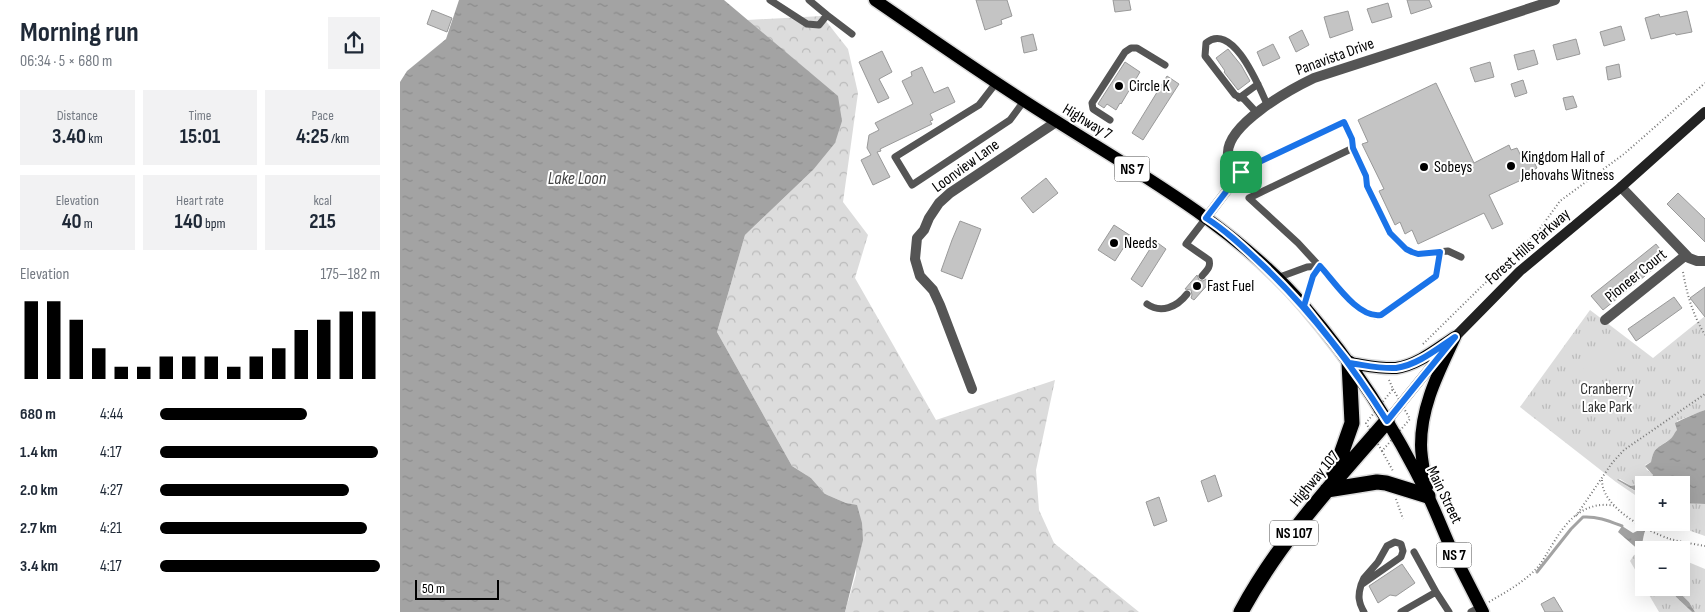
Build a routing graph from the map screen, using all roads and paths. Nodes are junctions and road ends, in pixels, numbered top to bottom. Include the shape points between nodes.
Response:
1 (770, 0) edge
2 (809, 0) edge
3 (875, 0) edge
4 (1555, 0) edge
5 (827, 15) junction
6 (852, 34) dead end
7 (1166, 65) dead end
8 (996, 83) junction
9 (1705, 83) edge
10 (1258, 84) junction
11 (1239, 98) junction
12 (1024, 101) junction
13 (1267, 104) junction
14 (1705, 112) edge
15 (1257, 113) junction
16 (1110, 120) dead end
17 (1056, 122) junction
18 (1353, 148) junction
19 (1241, 172) junction
20 (1621, 187) junction
21 (1206, 218) junction
22 (1440, 252) junction
23 (1461, 257) dead end
24 (1683, 257) junction
25 (1705, 261) edge
26 (1320, 266) junction
27 (1202, 276) dead end
28 (1277, 278) junction
29 (1187, 294) dead end
30 (1147, 304) dead end
31 (1304, 306) junction
32 (1605, 320) dead end
33 (1705, 335) edge
34 (1455, 337) junction
35 (1421, 346) dead end
36 (1349, 363) junction
37 (1386, 374) dead end
38 (972, 388) dead end
39 (1393, 389) dead end
40 (1705, 394) edge
41 (1387, 421) junction
42 (1382, 451) dead end
43 (1396, 478) dead end
44 (1602, 479) junction
45 (1327, 490) junction
46 (1395, 492) dead end
47 (1428, 496) junction
48 (1616, 506) junction
49 (1576, 516) junction
50 (1402, 518) dead end
51 (1705, 546) edge
52 (1414, 552) dead end
53 (1361, 584) junction
54 (1436, 592) junction
55 (1478, 610) edge
56 (1241, 612) edge
57 (1364, 612) edge
58 (1401, 612) edge
59 (1449, 612) edge

1 - 5 lane via 807,24 819,25
2 - 5 lane
3 - 8 main road, Highway 7 / NS 7
4 - 13 street, Panavista Drive via 1314,78
5 - 6 lane
7 - 16 lane via 1136,48 1125,52 1092,103 1093,109
8 - 12 main road, Highway 7 / NS 7
8 - 12 lane via 979,105 895,157 912,185 1010,120
9 - 35 path via 1624,154 1560,201 1539,230
10 - 11 lane
10 - 11 lane via 1231,44 1223,39 1211,39 1206,43 1204,56
10 - 13 lane
11 - 15 lane
12 - 17 main road, Highway 7 / NS 7
13 - 15 street, Panavista Drive
14 - 20 main road, Forest Hills Parkway
15 - 19 street, Panavista Drive via 1228,145 1230,158
17 - 21 main road, Highway 7 / NS 7
17 - 38 street, Loonview Lane via 950,193 939,203 917,238 915,260 920,276 933,290 940,305
18 - 19 lane via 1344,122
18 - 22 lane via 1390,233 1412,252
18 - 26 lane via 1249,198
19 - 21 street
20 - 24 street
20 - 34 main road, Forest Hills Parkway via 1520,271
21 - 27 lane via 1186,244 1209,260 1209,269
21 - 28 main road, Highway 7 / NS 7
22 - 23 lane via 1448,251
22 - 26 lane via 1436,276 1375,316 1356,306
24 - 25 street
24 - 32 street, Pioneer Court
24 - 33 path via 1687,294
26 - 28 lane via 1307,267
26 - 31 lane via 1313,276
28 - 31 main road, Highway 7 / NS 7
29 - 30 lane via 1181,302 1164,309
31 - 36 main road, Highway 7 / NS 7
34 - 36 main road via 1406,365 1386,368
34 - 41 main road, Forest Hills Parkway
34 - 47 main road via 1424,411 1421,447
36 - 41 main road, Highway 7 / NS 7
36 - 45 highway via 1352,423
37 - 39 path
40 - 44 path via 1624,450
41 - 45 highway, Highway 107 / NS 107
41 - 47 main road, Main Street / NS 7
42 - 43 path
44 - 48 path via 1606,494
44 - 49 path
45 - 47 highway via 1377,482
45 - 56 highway, Highway 107 / NS 107 via 1262,577
46 - 50 path
47 - 55 main road, Main Street / NS 7
48 - 49 path via 1591,506
48 - 51 path via 1647,529 1671,539
49 - 55 path via 1554,540 1545,558 1531,574
52 - 54 lane
53 - 53 lane via 1387,546 1395,542 1401,544 1401,557
53 - 57 lane via 1359,600
54 - 58 lane
54 - 59 lane

